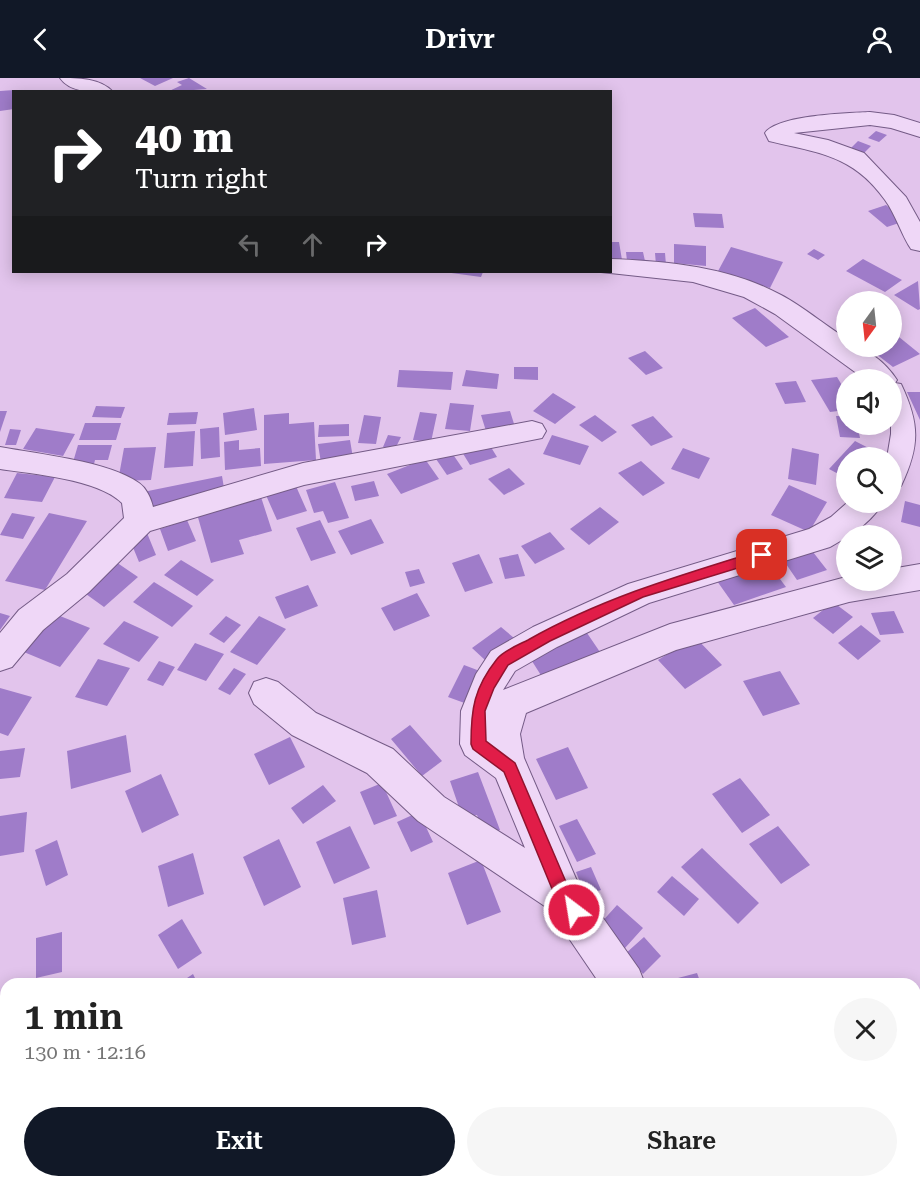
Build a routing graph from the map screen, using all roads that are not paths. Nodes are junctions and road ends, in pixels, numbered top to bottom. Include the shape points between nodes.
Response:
1 (70, 78) edge
2 (98, 90) edge
3 (920, 131) edge
4 (920, 244) edge
5 (612, 267) edge
6 (870, 369) edge
7 (902, 417) edge
8 (532, 431) dead end
9 (902, 457) edge
10 (0, 458) edge
11 (856, 513) edge
12 (140, 522) junction
13 (920, 577) edge
14 (0, 657) edge
15 (266, 693) dead end
16 (510, 767) junction
17 (563, 895) junction
18 (620, 978) edge

1 - 2 street
3 - 4 street via 889,119 867,117 776,133 783,139 820,145 856,158 895,197
5 - 6 street via 697,277 754,292
7 - 9 street via 906,426
8 - 12 street via 303,474
10 - 12 street via 60,469 130,492 139,506
11 - 16 street via 819,538 639,593 503,661 478,711 478,744
12 - 14 street via 78,583 31,620
13 - 16 street via 849,589 670,638 513,702 504,721 502,746
15 - 17 street via 304,724 380,761 431,809
16 - 17 street
17 - 18 street

